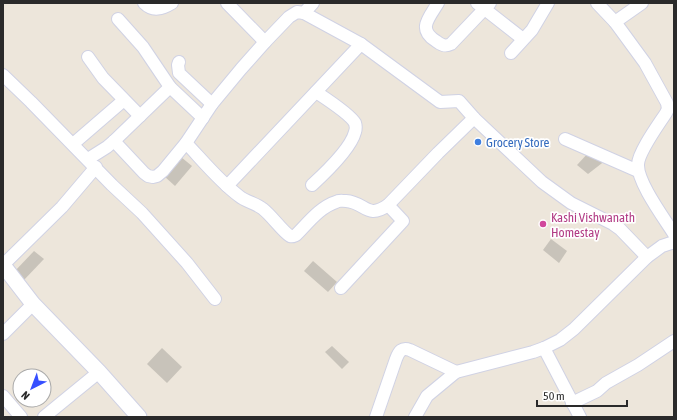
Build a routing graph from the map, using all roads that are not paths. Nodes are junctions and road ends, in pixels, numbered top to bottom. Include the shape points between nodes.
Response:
1 (144, 3) edge
2 (172, 3) edge
3 (227, 3) edge
4 (313, 3) edge
5 (438, 3) edge
6 (548, 3) edge
7 (597, 3) edge
8 (642, 3) edge
9 (484, 5) edge
10 (304, 13) junction
11 (118, 19) dead end
12 (616, 22) junction
13 (523, 39) junction
14 (265, 42) junction
15 (361, 44) junction
16 (511, 53) dead end
17 (88, 57) dead end
18 (179, 62) dead end
19 (3, 75) edge
20 (170, 86) junction
21 (316, 92) junction
22 (124, 100) junction
23 (212, 104) junction
24 (671, 111) edge
25 (140, 116) junction
26 (203, 118) junction
27 (474, 118) junction
28 (566, 139) dead end
29 (114, 141) junction
30 (186, 143) junction
31 (73, 144) junction
32 (92, 163) junction
33 (638, 171) junction
34 (312, 185) dead end
35 (227, 186) junction
36 (388, 205) junction
37 (674, 234) edge
38 (674, 243) edge
39 (647, 258) junction
40 (4, 269) edge
41 (341, 288) dead end
42 (215, 299) dead end
43 (33, 304) junction
44 (3, 334) edge
45 (674, 341) edge
46 (544, 348) junction
47 (99, 372) junction
48 (456, 372) junction
49 (3, 396) edge
50 (572, 403) junction
51 (21, 417) edge
52 (45, 417) edge
53 (139, 417) edge
54 (376, 417) edge
55 (414, 417) edge
56 (580, 417) edge

1 - 2 street via 154,9
3 - 14 street
4 - 10 street
5 - 9 street via 426,24 426,29 432,39 445,46 451,44
6 - 13 street via 532,30
7 - 12 street
8 - 12 street
9 - 13 street
10 - 14 street via 297,12 289,17
10 - 15 street
11 - 20 street via 144,47
12 - 24 street via 650,71
13 - 16 street
14 - 23 street
15 - 21 street
15 - 27 street via 440,102 459,101
17 - 22 street
18 - 23 street via 179,73
19 - 31 street
20 - 25 street
20 - 26 street
21 - 34 street via 349,117 354,123 356,133 348,146
21 - 35 street
22 - 25 street
22 - 31 street
23 - 26 street
24 - 33 street via 641,153
25 - 29 street
26 - 30 street
27 - 36 street
27 - 39 street via 542,182 571,203 614,224
28 - 33 street
29 - 30 street via 144,173 153,177 163,171
29 - 32 street
30 - 35 street
31 - 32 street
32 - 40 street via 62,207
32 - 42 street via 142,213
33 - 37 street via 645,188
35 - 36 street via 241,198 263,209 290,236 296,235 323,209 338,201 356,202 374,212
36 - 41 street via 403,221
38 - 39 street via 662,246
39 - 46 street via 574,329
40 - 43 street
43 - 44 street
43 - 47 street
45 - 50 street via 597,391
46 - 48 street
46 - 50 street
47 - 52 street
47 - 53 street
48 - 54 street via 406,348 403,349 396,359
48 - 55 street via 427,396
49 - 51 street
50 - 56 street

